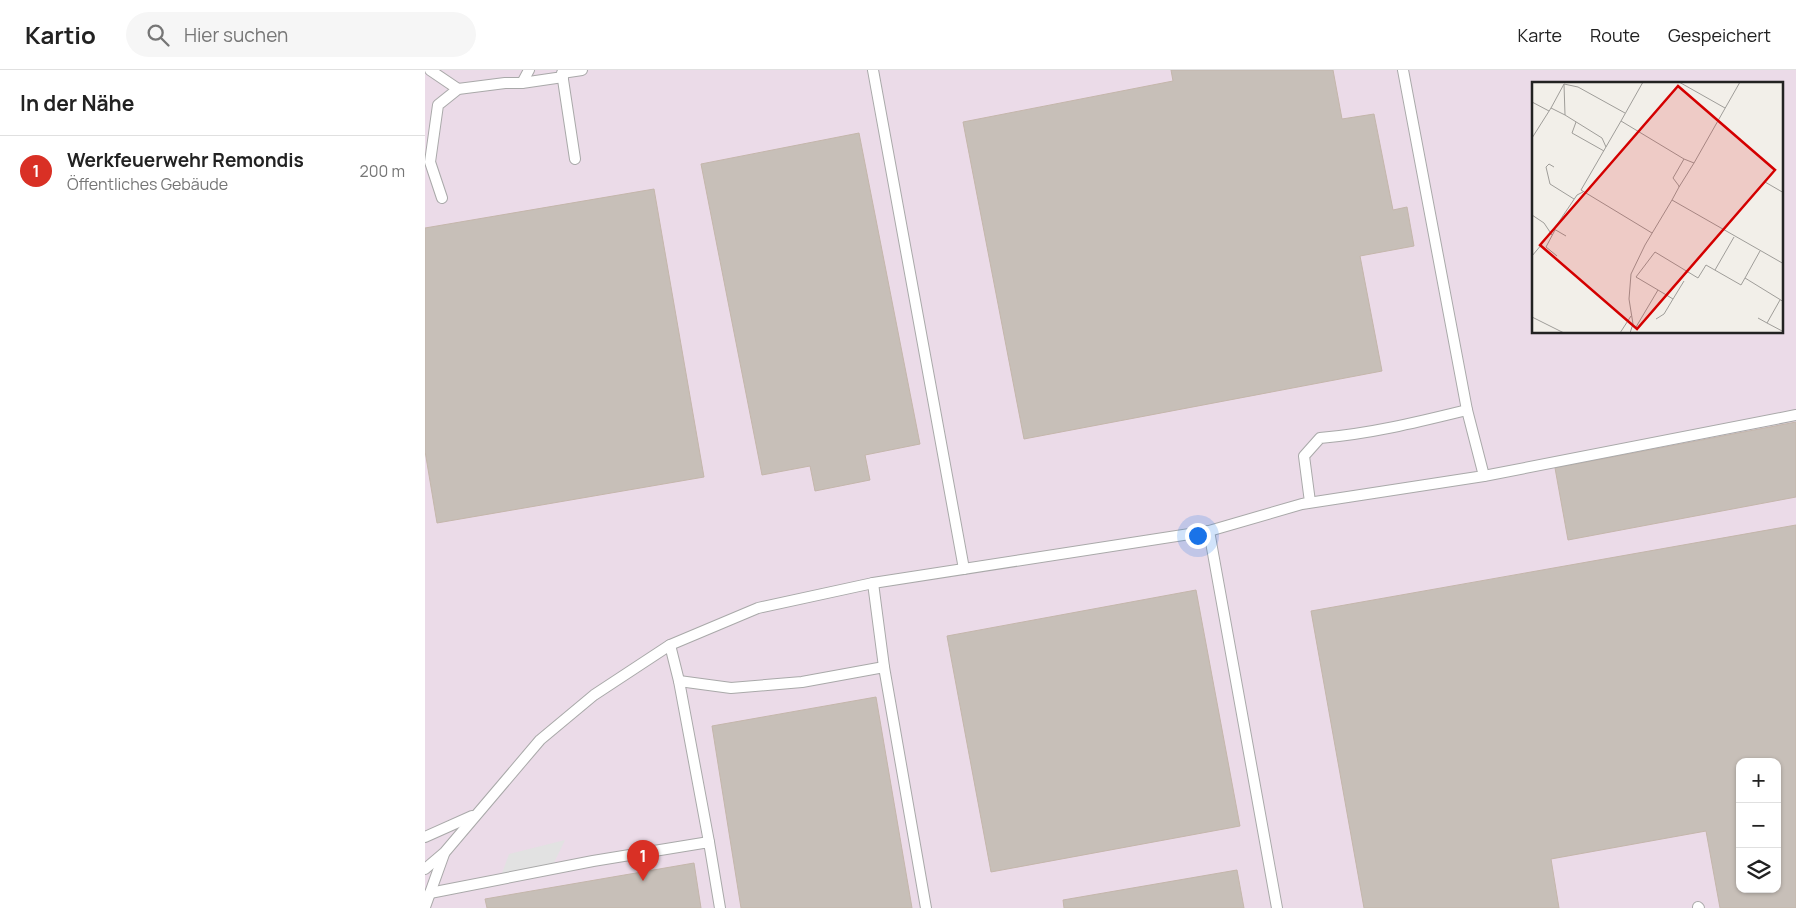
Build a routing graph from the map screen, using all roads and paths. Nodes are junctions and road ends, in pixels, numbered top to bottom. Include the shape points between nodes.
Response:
1 (529, 70) edge
2 (582, 70) edge
3 (873, 70) edge
4 (1403, 70) edge
5 (433, 72) edge
6 (425, 76) edge
7 (563, 77) junction
8 (522, 83) junction
9 (458, 89) junction
10 (575, 159) dead end
11 (442, 198) dead end
12 (1467, 410) junction
13 (1796, 415) edge
14 (1484, 476) junction
15 (1302, 504) junction
16 (1209, 531) junction
17 (964, 569) junction
18 (873, 583) junction
19 (670, 645) junction
20 (884, 667) junction
21 (679, 681) junction
22 (476, 815) junction
23 (425, 837) edge
24 (709, 842) junction
25 (445, 852) junction
26 (425, 869) edge
27 (430, 893) junction
28 (425, 907) edge
29 (720, 908) edge
30 (926, 908) edge
31 (1277, 908) edge

1 - 8 lane
2 - 7 lane via 562,73
3 - 17 lane
4 - 12 lane
5 - 6 lane
5 - 9 lane
7 - 8 lane
7 - 10 lane
8 - 9 lane
9 - 11 lane via 438,105 430,162
12 - 14 lane
12 - 15 lane via 1394,428 1320,438 1303,456 1310,502
13 - 14 lane
14 - 15 lane
15 - 16 lane
16 - 17 lane
16 - 31 lane
17 - 18 lane
18 - 19 lane via 758,608
18 - 20 lane
19 - 21 lane
19 - 22 lane via 594,695 540,740
20 - 21 lane via 802,682 731,688
20 - 30 lane
21 - 24 lane
22 - 23 lane
22 - 25 lane
24 - 27 lane
24 - 29 lane
25 - 26 lane
25 - 27 lane
27 - 28 lane

